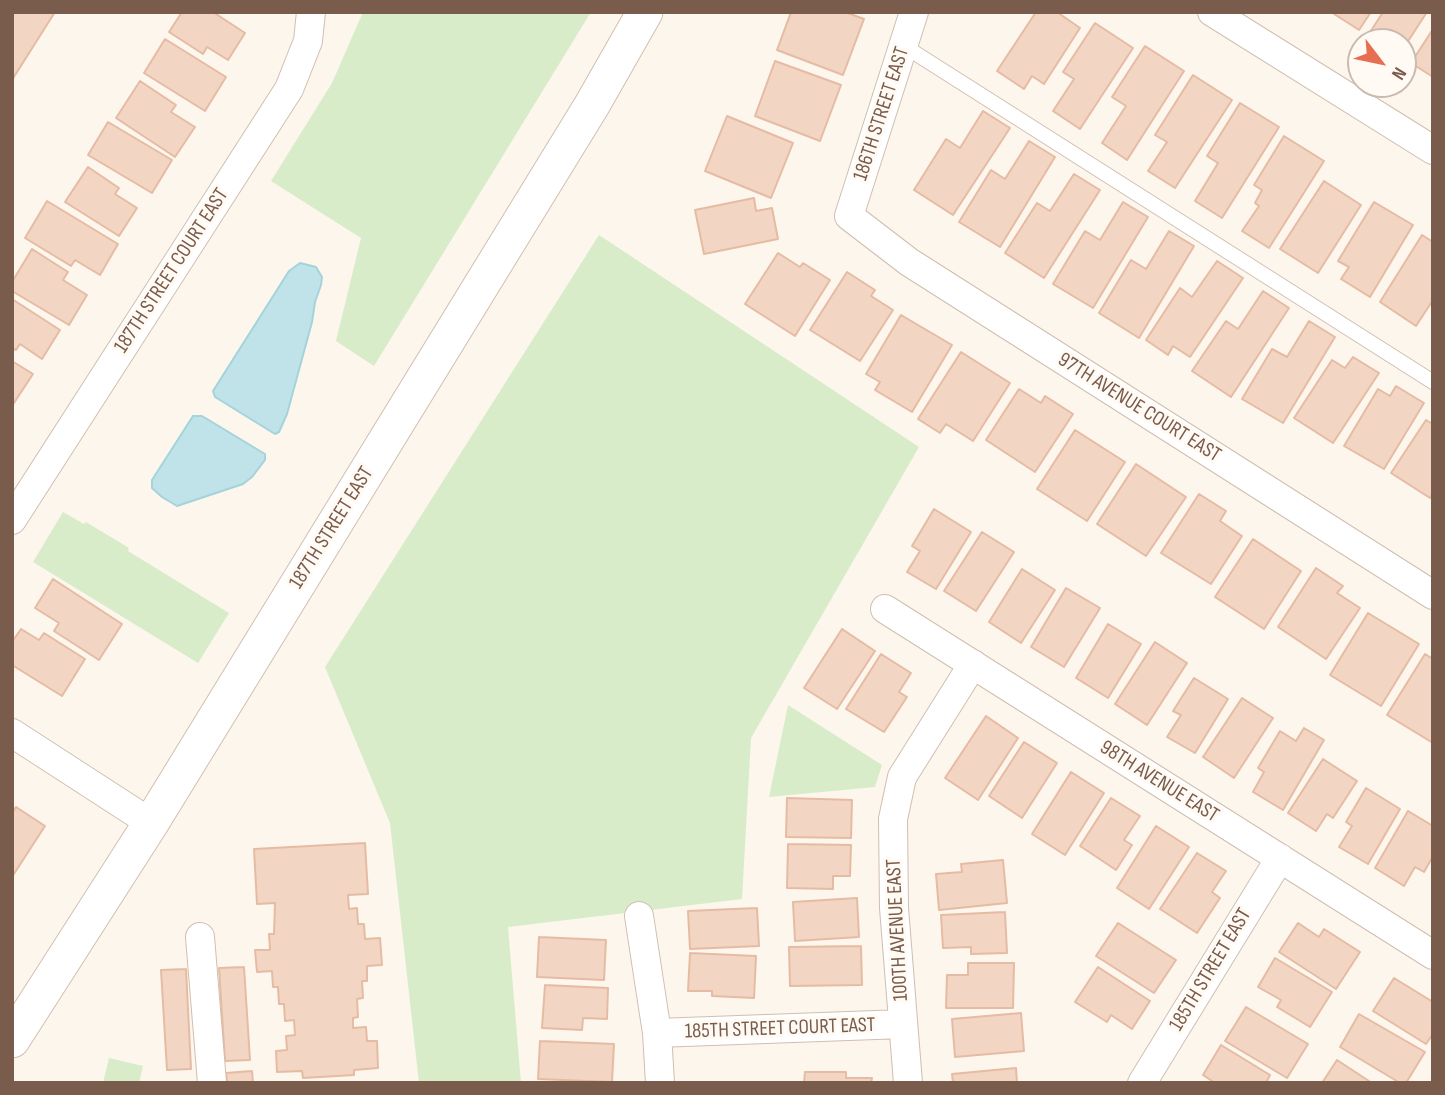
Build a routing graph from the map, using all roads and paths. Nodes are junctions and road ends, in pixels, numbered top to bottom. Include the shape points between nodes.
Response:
1 (311, 12) edge
2 (645, 12) edge
3 (914, 12) edge
4 (1212, 12) edge
5 (904, 46) junction
6 (1433, 150) edge
7 (849, 216) joint
8 (1433, 382) edge
9 (12, 520) edge
10 (1433, 595) edge
11 (886, 609) dead end
12 (972, 664) junction
13 (12, 733) edge
14 (151, 823) junction
15 (1280, 858) junction
16 (639, 916) dead end
17 (200, 937) dead end
18 (1433, 955) edge
19 (16, 1024) edge
20 (903, 1024) junction
21 (657, 1033) junction
22 (212, 1083) edge
23 (660, 1083) edge
24 (908, 1083) edge
25 (1142, 1083) edge

1 - 9 street, 187TH STREET COURT EAST via 308,41 289,89
2 - 14 street, 187TH STREET EAST
3 - 5 street, 186TH STREET EAST
4 - 6 street
5 - 7 street, 186TH STREET EAST
5 - 8 lane
7 - 10 street, 97TH AVENUE COURT EAST via 909,262
11 - 12 street, 98TH AVENUE EAST
12 - 15 street, 98TH AVENUE EAST
12 - 20 street, 100TH AVENUE EAST via 902,777 893,819
13 - 14 street
14 - 19 street, 187TH STREET EAST
15 - 18 street, 98TH AVENUE EAST
15 - 25 street, 185TH STREET EAST
16 - 21 street
17 - 22 street
20 - 21 street, 185TH STREET COURT EAST
20 - 24 street, 100TH AVENUE EAST
21 - 23 street

